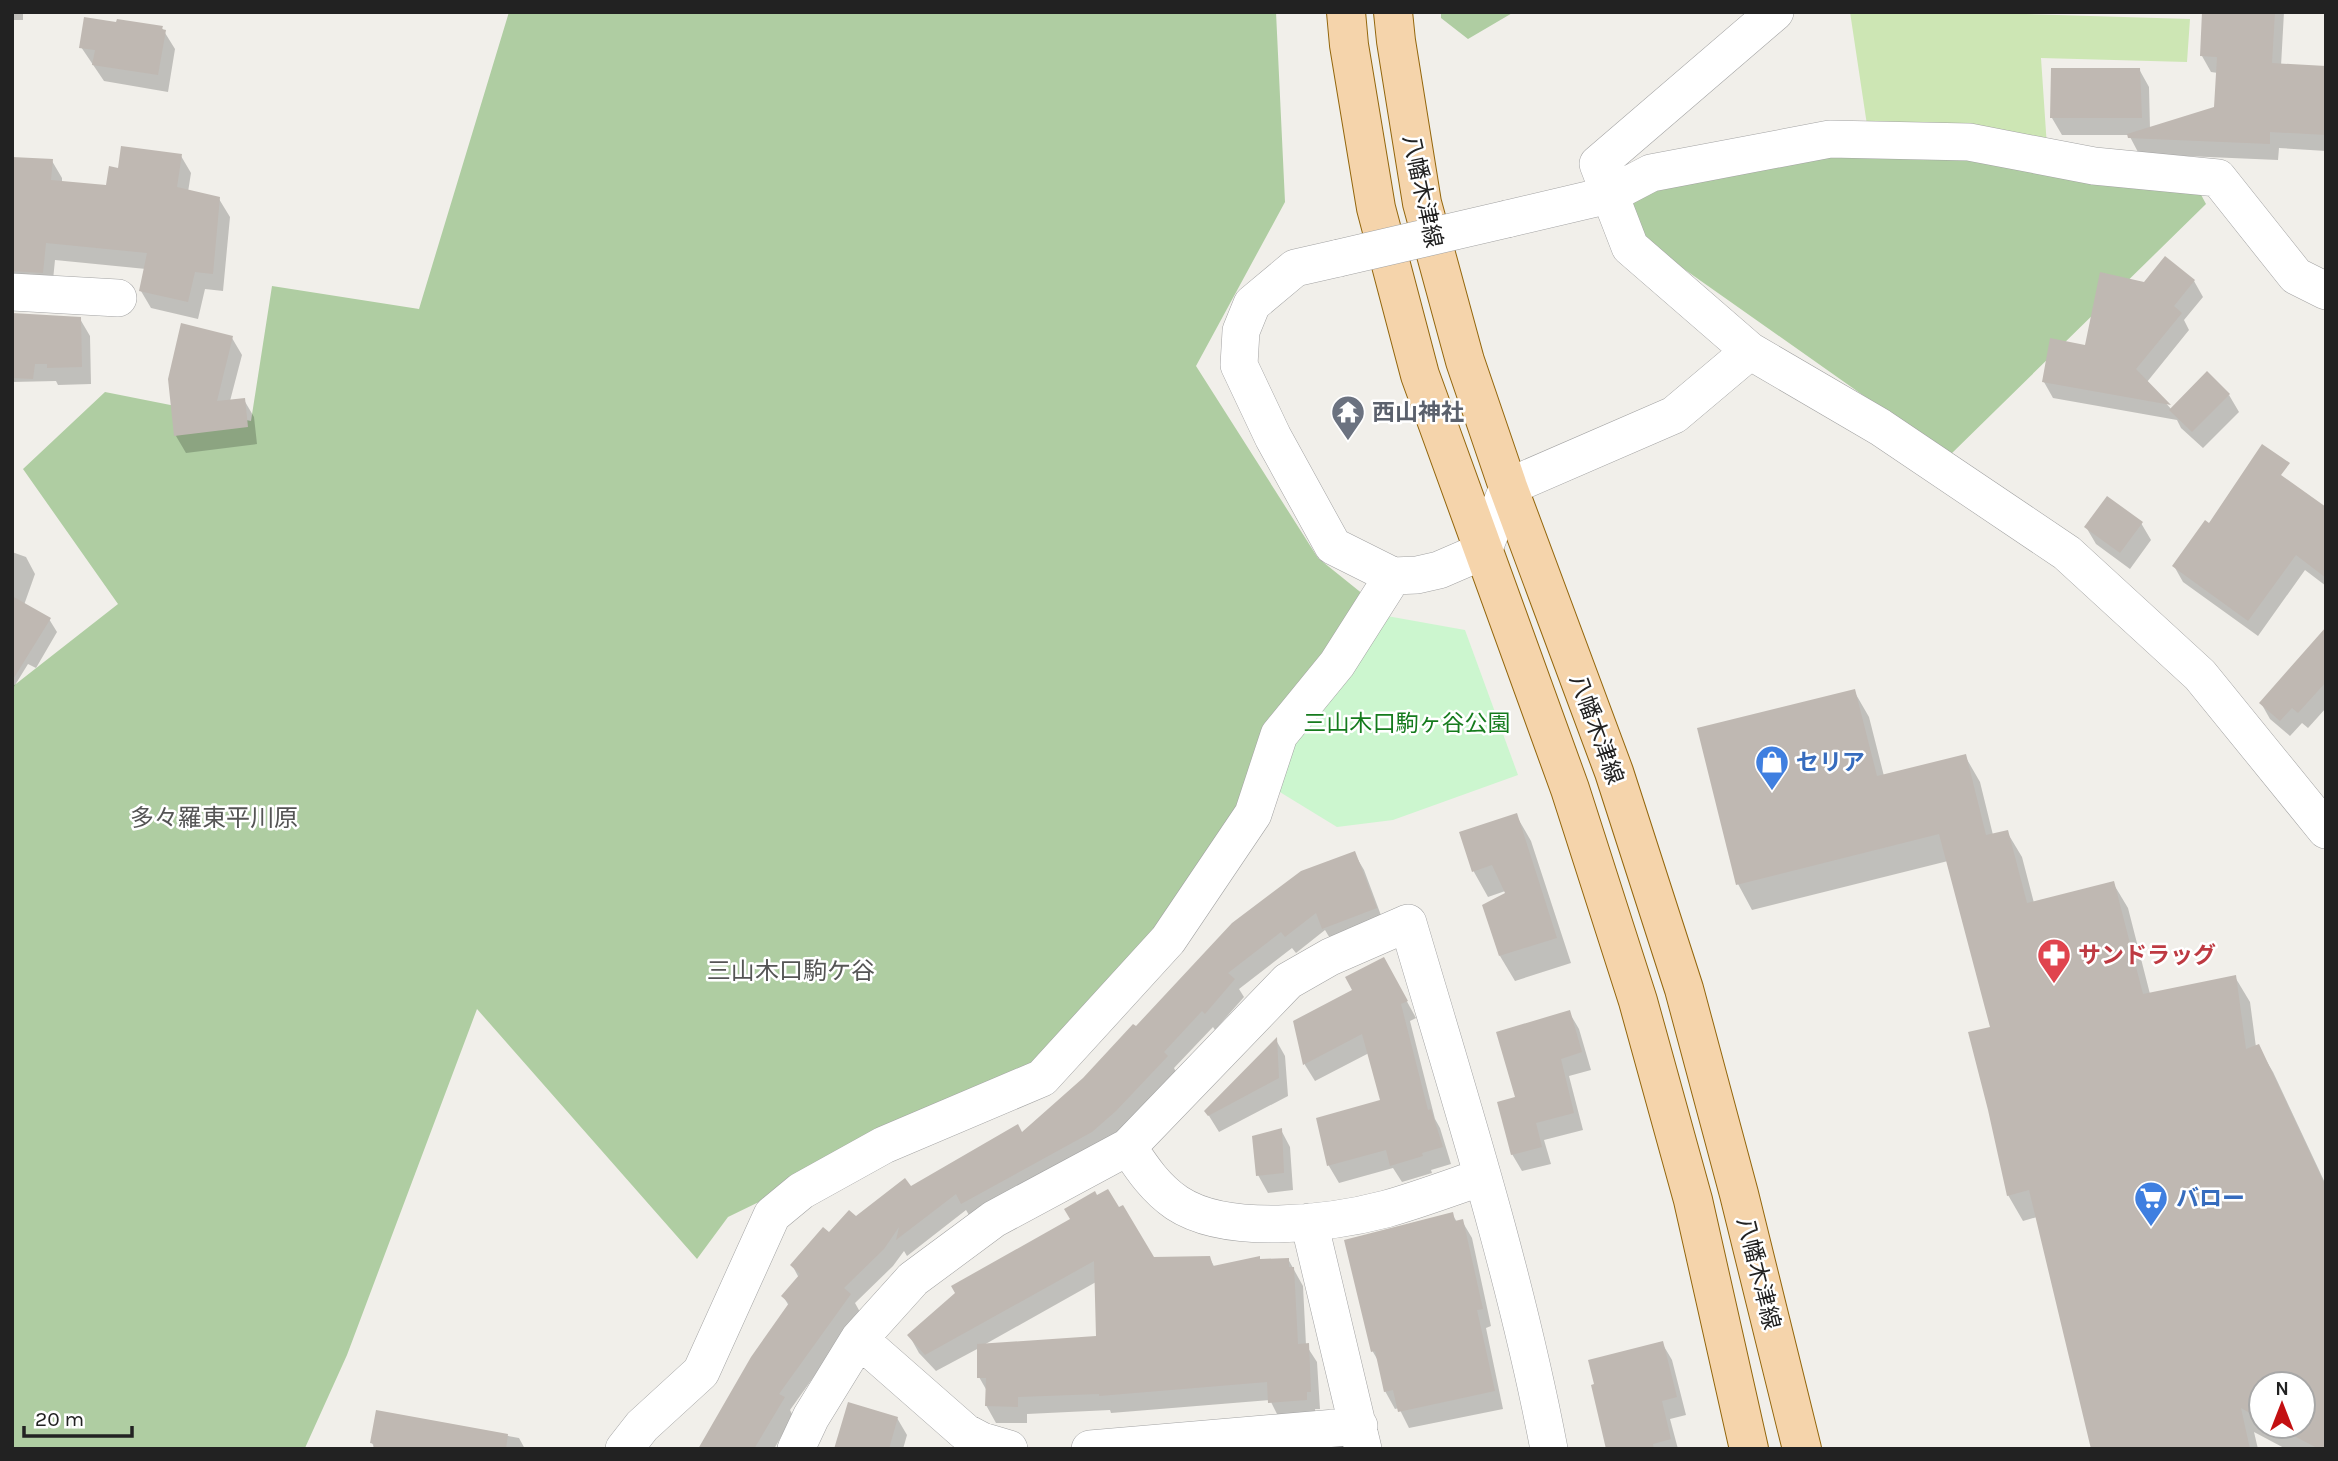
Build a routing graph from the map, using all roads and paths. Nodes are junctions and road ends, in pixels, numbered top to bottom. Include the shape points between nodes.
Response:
1 (1346, 12) edge
2 (1393, 12) edge
3 (1776, 12) edge
4 (1609, 195) junction
5 (2326, 291) edge
6 (12, 292) edge
7 (118, 298) dead end
8 (1750, 351) junction
9 (1508, 487) junction
10 (1483, 551) junction
11 (1393, 576) junction
12 (2326, 830) edge
13 (1128, 1147) junction
14 (1482, 1177) junction
15 (1309, 1222) junction
16 (859, 1339) junction
17 (1361, 1438) edge
18 (624, 1449) edge
19 (796, 1449) edge
20 (1009, 1449) edge
21 (1090, 1449) edge
22 (1549, 1449) edge
23 (1749, 1449) edge
24 (1802, 1449) edge

1 - 10 main road, 八幡木津線 via 1376,208 1420,375
2 - 9 main road, 八幡木津線 via 1422,203 1465,361
3 - 4 street via 1598,164
4 - 5 street via 1651,173 1829,139 1969,142 2094,166 2218,178 2296,276
4 - 8 street via 1630,247
4 - 11 street, bridge via 1295,268 1252,304 1241,331 1239,365 1273,438 1333,546
6 - 7 street
8 - 9 street via 1674,415
8 - 12 street via 1880,427 2067,553 2200,675
9 - 10 street
9 - 24 main road, 八幡木津線 via 1614,772 1684,989
10 - 11 street via 1439,570
10 - 23 main road, 八幡木津線 via 1570,789 1638,1001 1693,1200
11 - 18 street via 1337,664 1279,735 1252,814 1168,940 1042,1078 884,1145 801,1191 772,1215 701,1372 642,1426
13 - 14 street via 1288,981 1408,923
13 - 15 street via 1160,1190 1196,1213 1244,1225
13 - 16 street via 994,1219 913,1279
14 - 15 street via 1384,1210
14 - 22 street
15 - 17 street
16 - 19 street
16 - 20 street via 965,1432
17 - 21 street

